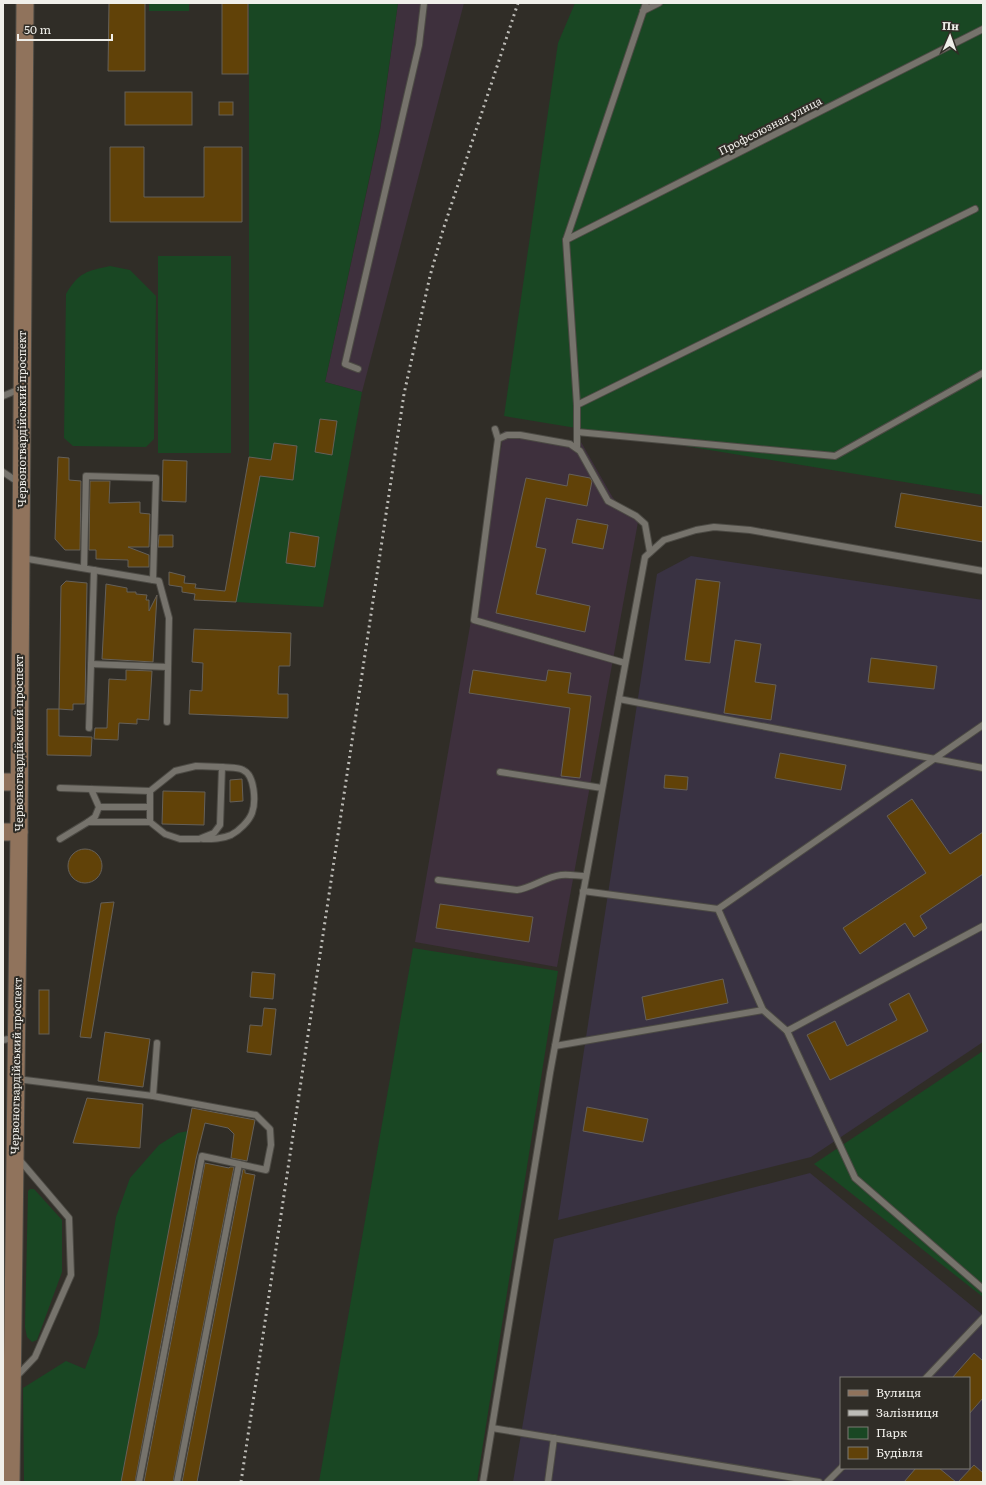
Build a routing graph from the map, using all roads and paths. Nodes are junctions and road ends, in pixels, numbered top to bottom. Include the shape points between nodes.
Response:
1 (25, 3) edge
2 (424, 3) edge
3 (646, 3) edge
4 (659, 3) edge
5 (642, 11) junction
6 (983, 29) edge
7 (975, 209) dead end
8 (566, 240) junction
9 (358, 369) dead end
10 (983, 373) edge
11 (22, 388) junction
12 (3, 396) edge
13 (577, 405) junction
14 (494, 429) dead end
15 (577, 432) junction
16 (498, 439) junction
17 (577, 448) junction
18 (3, 472) edge
19 (21, 484) junction
20 (650, 552) junction
21 (21, 558) junction
22 (84, 568) junction
23 (94, 570) junction
24 (983, 571) edge
25 (153, 580) junction
26 (625, 663) junction
27 (91, 664) junction
28 (168, 667) junction
29 (618, 699) junction
30 (166, 722) dead end
31 (983, 725) edge
32 (89, 728) dead end
33 (935, 759) junction
34 (222, 767) junction
35 (983, 768) edge
36 (500, 772) dead end
37 (11, 782) edge
38 (60, 788) dead end
39 (602, 788) junction
40 (91, 789) junction
41 (150, 791) junction
42 (99, 807) junction
43 (150, 807) junction
44 (88, 822) junction
45 (150, 822) junction
46 (11, 832) edge
47 (60, 839) dead end
48 (198, 839) junction
49 (586, 876) junction
50 (438, 880) dead end
51 (583, 890) junction
52 (718, 909) junction
53 (983, 926) edge
54 (763, 1010) junction
55 (787, 1031) junction
56 (10, 1039) edge
57 (157, 1043) dead end
58 (555, 1046) junction
59 (16, 1079) junction
60 (153, 1096) junction
61 (15, 1154) junction
62 (238, 1164) junction
63 (983, 1289) edge
64 (983, 1318) edge
65 (927, 1377) edge
66 (12, 1381) junction
67 (492, 1428) junction
68 (554, 1438) junction
69 (840, 1469) edge
70 (11, 1482) edge
71 (139, 1482) edge
72 (177, 1482) edge
73 (483, 1482) edge
74 (548, 1482) edge
75 (819, 1482) edge
76 (827, 1482) edge

1 - 11 main road, Червоногвардійський проспект
2 - 9 lane via 419,45 345,364
3 - 5 lane
4 - 5 lane
5 - 8 lane
6 - 8 lane, Профсоюзная улица
7 - 13 lane
8 - 13 lane
10 - 15 lane via 835,456
11 - 12 lane
11 - 19 main road, Червоногвардійський проспект
13 - 15 lane
14 - 16 lane
15 - 17 lane
16 - 17 lane via 507,435 520,435 570,444
16 - 26 lane via 474,620
17 - 20 lane via 608,501 636,516 645,524
18 - 19 lane
19 - 21 main road, Червоногвардійський проспект
20 - 24 lane via 664,540 714,527 750,530
20 - 26 lane via 645,557
21 - 22 lane
21 - 37 main road, Червоногвардійський проспект
22 - 23 lane
22 - 25 lane via 86,476 156,478
23 - 25 lane
23 - 27 lane
25 - 28 lane via 159,581 169,618
26 - 29 lane
27 - 28 lane
27 - 32 lane
28 - 30 lane
29 - 33 lane
29 - 39 lane
31 - 33 lane
33 - 35 lane
33 - 52 lane
34 - 41 lane via 196,766 175,771
34 - 48 lane via 220,825 214,833
34 - 48 lane via 243,769 250,775 253,785 252,812 247,822 231,835
36 - 39 lane
37 - 46 main road, Червоногвардійський проспект
38 - 40 lane
39 - 49 lane
40 - 41 lane
40 - 42 lane
41 - 43 lane
42 - 43 lane
42 - 44 lane via 95,817
43 - 45 lane
44 - 45 lane
44 - 47 lane
45 - 48 lane via 165,834 180,839
46 - 56 main road, Червоногвардійський проспект
49 - 50 lane via 561,875 517,890
49 - 51 lane
51 - 52 lane
51 - 58 lane
52 - 54 lane
53 - 55 lane
54 - 55 lane
54 - 58 lane
55 - 63 lane via 855,1178
56 - 59 main road, Червоногвардійський проспект
57 - 60 lane
58 - 67 lane
59 - 60 lane
59 - 61 main road, Червоногвардійський проспект
60 - 62 lane via 256,1115 270,1129 271,1144 266,1170
61 - 66 main road, Червоногвардійський проспект via 11,1299
61 - 66 lane via 69,1218 71,1275 35,1357
62 - 71 lane via 202,1156
62 - 72 lane
64 - 65 lane
66 - 70 main road, Червоногвардійський проспект
67 - 68 lane
67 - 73 lane
68 - 74 lane
68 - 75 lane
69 - 76 lane

